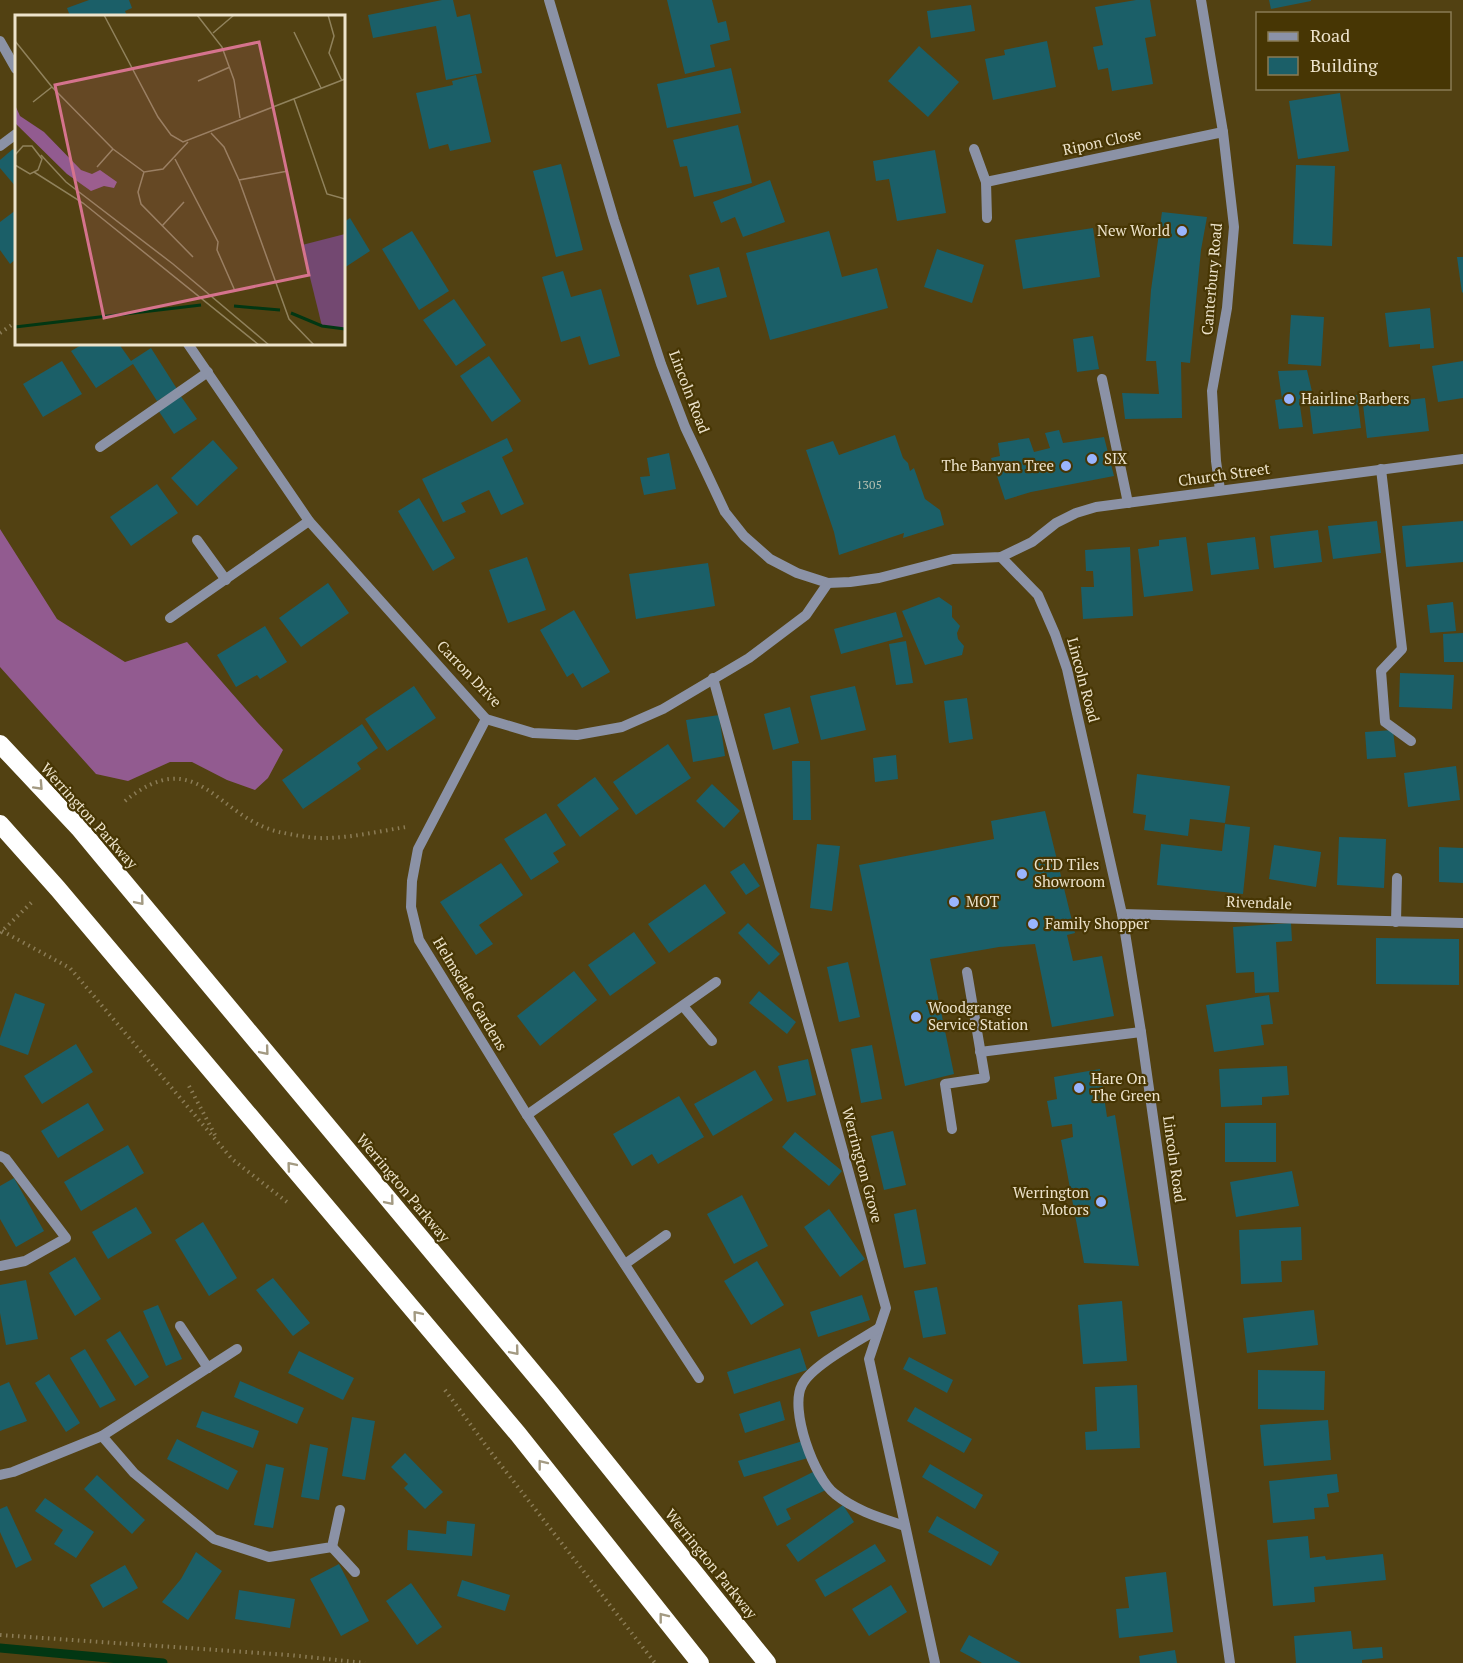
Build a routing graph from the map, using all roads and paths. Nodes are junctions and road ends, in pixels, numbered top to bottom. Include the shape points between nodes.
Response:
1 (549, 0) edge
2 (1201, 0) edge
3 (0, 41) edge
4 (15, 67) edge
5 (1223, 132) junction
6 (15, 135) edge
7 (0, 146) edge
8 (974, 148) dead end
9 (986, 182) junction
10 (987, 218) dead end
11 (15, 323) edge
12 (0, 333) edge
13 (189, 345) edge
14 (207, 372) junction
15 (1102, 379) dead end
16 (100, 447) dead end
17 (1463, 459) edge
18 (1381, 470) junction
19 (1220, 490) junction
20 (1128, 503) junction
21 (309, 521) junction
22 (197, 540) dead end
23 (1001, 556) junction
24 (226, 580) junction
25 (828, 583) junction
26 (170, 618) dead end
27 (713, 678) junction
28 (486, 719) junction
29 (1411, 741) dead end
30 (0, 744) edge
31 (125, 801) dead end
32 (0, 824) edge
33 (431, 824) junction
34 (1397, 878) dead end
35 (32, 902) dead end
36 (1122, 914) junction
37 (1396, 922) junction
38 (1463, 923) edge
39 (1, 932) edge
40 (967, 972) dead end
41 (716, 982) dead end
42 (684, 1006) junction
43 (1141, 1032) junction
44 (712, 1041) dead end
45 (980, 1052) junction
46 (527, 1115) junction
47 (952, 1129) dead end
48 (0, 1156) edge
49 (292, 1206) dead end
50 (666, 1235) dead end
51 (625, 1264) junction
52 (0, 1266) edge
53 (180, 1326) dead end
54 (879, 1328) junction
55 (237, 1349) dead end
56 (208, 1368) junction
57 (699, 1378) dead end
58 (439, 1381) dead end
59 (102, 1436) junction
60 (0, 1475) edge
61 (340, 1510) dead end
62 (905, 1526) junction
63 (332, 1547) junction
64 (355, 1572) dead end
65 (0, 1635) edge
66 (365, 1663) edge
67 (655, 1663) edge
68 (700, 1663) edge
69 (767, 1663) edge
70 (935, 1663) edge
71 (1230, 1663) edge

1 - 25 street, Lincoln Road via 661,364 685,428 725,512 770,559
2 - 5 street, Canterbury Road
3 - 4 street
5 - 9 street, Ripon Close
5 - 19 street, Canterbury Road via 1234,227 1227,308 1212,391
6 - 7 street
8 - 9 street
9 - 10 street
11 - 12 path
13 - 14 street, Carron Drive
14 - 16 street
14 - 21 street, Carron Drive
15 - 20 street
17 - 18 street, Church Street
18 - 19 street, Church Street
18 - 29 street via 1402,649 1381,671 1385,722
19 - 20 street, Church Street
20 - 23 street, Church Street via 1076,513 1032,542
21 - 24 street
21 - 28 street, Carron Drive
22 - 24 street
23 - 25 street, Lincoln Road via 953,560 879,578
23 - 36 street, Lincoln Road via 1038,595 1055,633 1067,669
24 - 26 street
25 - 27 street, Carron Drive via 807,615 749,658
27 - 28 street, Carron Drive via 663,709 622,727 577,735 533,733
27 - 54 street, Werrington Grove via 886,1308
28 - 33 street, Helmsdale Gardens
30 -> 69 highway, Werrington Parkway via 103,856 550,1393
31 - 33 path via 136,792 172,778 204,786 259,825 295,835 327,839
68 -> 32 highway via 518,1434
33 - 46 street, Helmsdale Gardens via 418,849 412,881 411,907 419,939
34 - 37 street
35 - 39 path
36 - 37 street, Rivendale
36 - 43 street, Lincoln Road
37 - 38 street, Rivendale
39 - 49 path via 70,968 232,1159
40 - 45 street
41 - 42 street
42 - 44 street
42 - 46 street
43 - 45 street
43 - 71 street, Lincoln Road
45 - 47 street via 985,1078 945,1084
46 - 51 street, Helmsdale Gardens
48 - 52 street via 66,1238 25,1261
50 - 51 street
51 - 57 street, Helmsdale Gardens
53 - 56 street
54 - 62 street, Werrington Grove via 869,1359
54 - 62 street via 813,1371 802,1385 797,1405 802,1431 818,1470 833,1493 859,1510
55 - 56 street
56 - 59 street
58 - 67 path
59 - 60 street
59 - 63 street via 134,1473 214,1539 269,1557
61 - 63 street
62 - 70 street, Werrington Grove
63 - 64 street
65 - 66 path

